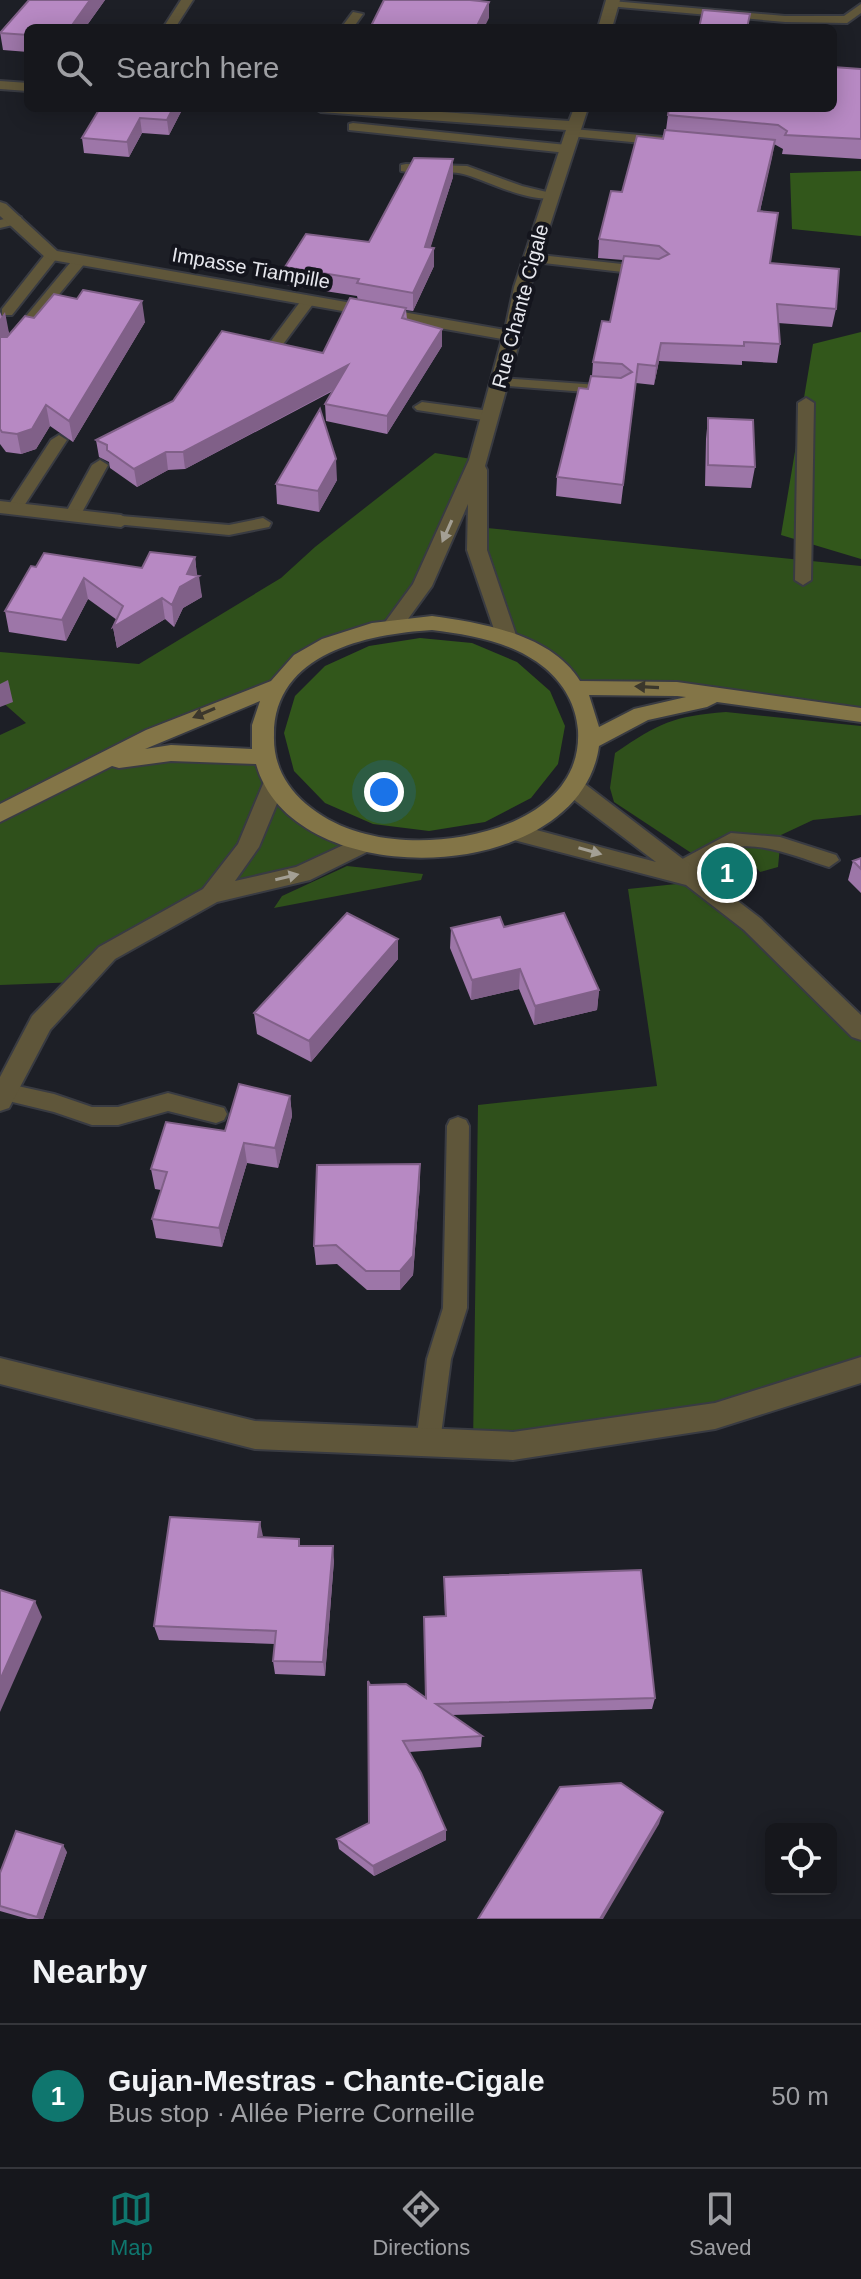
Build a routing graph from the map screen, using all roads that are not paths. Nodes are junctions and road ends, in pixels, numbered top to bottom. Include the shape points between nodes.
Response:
1 (187, 0) edge
2 (612, 2) edge
3 (861, 7) edge
4 (357, 14) dead end
5 (172, 24) edge
6 (350, 24) edge
7 (606, 24) edge
8 (0, 85) edge
9 (24, 87) edge
10 (357, 112) edge
11 (580, 112) edge
12 (353, 127) dead end
13 (670, 132) edge
14 (572, 136) junction
15 (682, 143) edge
16 (406, 168) edge
17 (552, 195) junction
18 (0, 207) edge
19 (8, 222) edge
20 (52, 255) junction
21 (531, 258) junction
22 (80, 260) junction
23 (657, 271) edge
24 (308, 301) junction
25 (7, 312) dead end
26 (512, 336) junction
27 (276, 344) edge
28 (4, 352) edge
29 (500, 382) junction
30 (620, 390) edge
31 (806, 403) dead end
32 (422, 407) dead end
33 (490, 416) junction
34 (59, 440) dead end
35 (478, 460) junction
36 (100, 465) dead end
37 (7, 508) edge
38 (72, 516) junction
39 (121, 521) joint
40 (263, 523) dead end
41 (803, 580) dead end
42 (393, 625) junction
43 (507, 638) junction
44 (277, 686) junction
45 (574, 688) junction
46 (719, 697) junction
47 (861, 715) edge
48 (590, 741) junction
49 (262, 757) junction
50 (97, 763) junction
51 (274, 784) junction
52 (573, 787) junction
53 (0, 814) edge
54 (514, 832) junction
55 (365, 843) junction
56 (829, 860) dead end
57 (688, 876) junction
58 (211, 895) junction
59 (861, 1030) edge
60 (2, 1097) edge
61 (216, 1114) dead end
62 (458, 1126) dead end
63 (861, 1370) edge
64 (0, 1371) edge
65 (428, 1442) junction

1 - 5 lane
2 - 3 lane via 785,19 847,20
2 - 7 street
4 - 6 lane
8 - 9 street
10 - 14 street
11 - 14 street, Rue Chante Cigale
12 - 14 lane
13 - 14 lane
14 - 15 lane
14 - 17 street, Rue Chante Cigale
16 - 17 lane via 467,170 519,190
17 - 21 street, Rue Chante Cigale
18 - 19 street
19 - 20 street
20 - 22 street, Impasse Tiampille
20 - 25 lane
21 - 23 lane
21 - 26 street, Rue Chante Cigale
22 - 24 street, Impasse Tiampille
22 - 28 lane
24 - 26 street, Impasse Tiampille
24 - 27 lane
26 - 29 street, Rue Chante Cigale
29 - 30 lane
29 - 33 street, Rue Chante Cigale
31 - 41 lane
32 - 33 lane
33 - 35 street, Rue Chante Cigale
34 - 37 lane
35 -> 42 street, Rue Chante Cigale via 422,586
35 - 43 street, Rue Chante Cigale via 477,550
36 - 38 lane
37 - 38 street
38 - 39 street
39 - 40 lane via 229,530
42 - 43 main road via 432,623
42 - 44 main road via 345,637 314,652
43 - 45 main road via 542,656
44 - 49 main road via 261,720
44 -> 50 main road
46 -> 45 main road via 677,689
45 - 48 main road via 587,714
46 - 47 main road
46 - 48 main road via 642,714
48 - 52 main road
49 - 50 main road via 171,753
49 - 51 main road
50 - 53 main road
51 - 55 main road via 303,814
51 - 58 street via 248,847
52 - 54 main road via 548,812
52 - 57 street
54 - 55 main road via 467,846 415,850
54 -> 57 street
58 -> 55 street via 302,874
56 - 57 lane via 780,844 731,840
57 - 59 street via 752,924
58 - 60 street via 107,953 41,1023
60 - 61 lane via 54,1103 92,1116 118,1116 168,1102
62 - 65 lane via 455,1308 439,1359
63 - 65 street via 715,1416 513,1446
64 - 65 street via 255,1435

